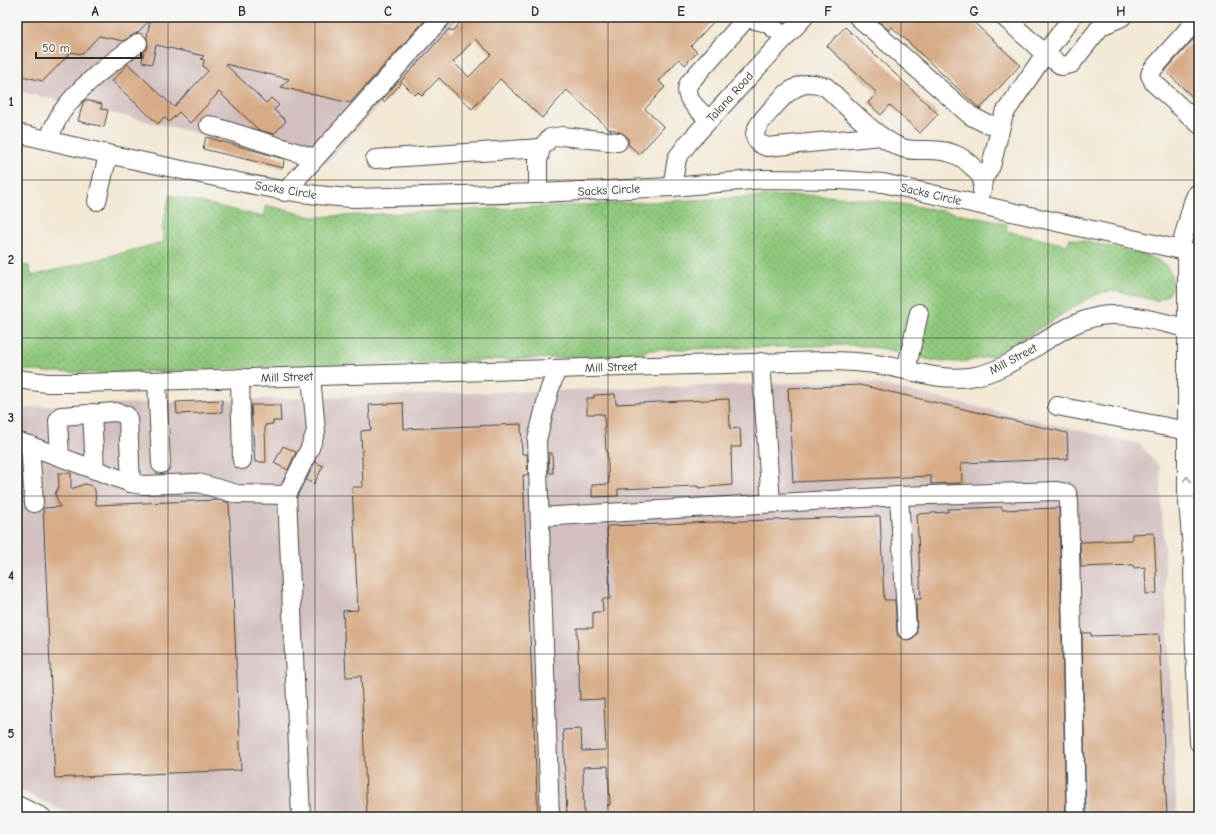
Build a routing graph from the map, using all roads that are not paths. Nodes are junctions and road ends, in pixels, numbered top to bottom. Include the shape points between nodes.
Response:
1 (442, 17) edge
2 (804, 17) edge
3 (858, 17) edge
4 (1004, 17) edge
5 (1072, 17) edge
6 (1122, 17) edge
7 (1199, 17) edge
8 (748, 18) edge
9 (1095, 22) edge
10 (785, 37) junction
11 (138, 42) dead end
12 (1045, 54) junction
13 (709, 120) junction
14 (1199, 124) edge
15 (209, 125) dead end
16 (1000, 126) junction
17 (17, 133) edge
18 (881, 136) junction
19 (48, 140) junction
20 (618, 142) dead end
21 (541, 148) junction
22 (108, 155) junction
23 (315, 158) junction
24 (375, 159) dead end
25 (984, 179) junction
26 (672, 187) junction
27 (285, 192) junction
28 (1199, 192) edge
29 (538, 193) junction
30 (96, 201) dead end
31 (979, 205) junction
32 (1189, 252) edge
33 (919, 313) dead end
34 (1193, 329) edge
35 (761, 362) junction
36 (557, 370) junction
37 (906, 370) junction
38 (311, 376) junction
39 (240, 378) junction
40 (17, 379) edge
41 (157, 381) junction
42 (1057, 406) dead end
43 (92, 413) junction
44 (1188, 431) junction
45 (24, 443) edge
46 (60, 456) junction
47 (242, 460) dead end
48 (161, 464) dead end
49 (95, 470) junction
50 (130, 483) junction
51 (287, 495) junction
52 (899, 496) junction
53 (34, 503) dead end
54 (771, 503) junction
55 (540, 517) junction
56 (1199, 523) edge
57 (1193, 560) junction
58 (907, 630) dead end
59 (1199, 744) edge
60 (17, 805) edge
61 (42, 817) edge
62 (301, 817) edge
63 (550, 817) edge
64 (1076, 817) edge

1 - 23 street
2 - 10 street, Talana Road
3 - 16 street via 971,116 985,123
4 - 12 street
5 - 12 street
6 - 9 street
7 - 14 street via 1150,75 1154,83
8 - 10 street via 766,23
8 - 13 street via 686,89 687,96
9 - 12 street via 1071,64 1062,66
10 - 13 street, Talana Road
11 - 19 street via 94,76 77,93 60,114
12 - 16 street via 1004,114
13 - 26 street, Talana Road via 677,158
15 - 23 street
16 - 25 street via 991,166
17 - 19 street, Sacks Circle
18 - 18 street via 826,87 814,83 802,85 787,93 759,123 755,134 756,140 767,147
18 - 25 street via 901,148 940,150 959,155
19 - 22 street, Sacks Circle
20 - 21 street via 562,136 550,138
21 - 24 street
21 - 29 street via 538,161
22 - 27 street, Sacks Circle
22 - 30 street
23 - 27 street
25 - 31 street
26 - 29 street, Sacks Circle
26 - 31 street, Sacks Circle via 763,179 840,180 883,183
27 - 29 street, Sacks Circle via 353,198
28 - 32 street via 1193,202
31 - 32 street, Sacks Circle
32 - 34 street
33 - 37 street
34 - 37 street, Mill Street via 1124,316 1100,316 1064,329 1012,362 987,374 956,378 936,377
34 - 44 street
35 - 36 street, Mill Street
35 - 37 street, Mill Street via 853,361
35 - 54 street
36 - 38 street, Mill Street
36 - 55 street via 537,440
38 - 39 street, Mill Street
38 - 51 street via 316,431
39 - 41 street, Mill Street
39 - 47 street
40 - 41 street, Mill Street via 62,383
41 - 48 street
42 - 44 street
43 - 46 street via 60,418
43 - 49 street
43 - 50 street via 116,412 126,415
57 -> 44 street via 1186,491
45 - 46 street
45 - 53 street
46 - 49 street
49 - 50 street
50 - 51 street via 198,483 237,494
51 - 62 street
52 - 54 street
52 - 58 street
52 - 64 street via 1057,490 1067,493
54 - 55 street
55 - 63 street
56 - 57 street
57 - 59 street
60 - 61 street

